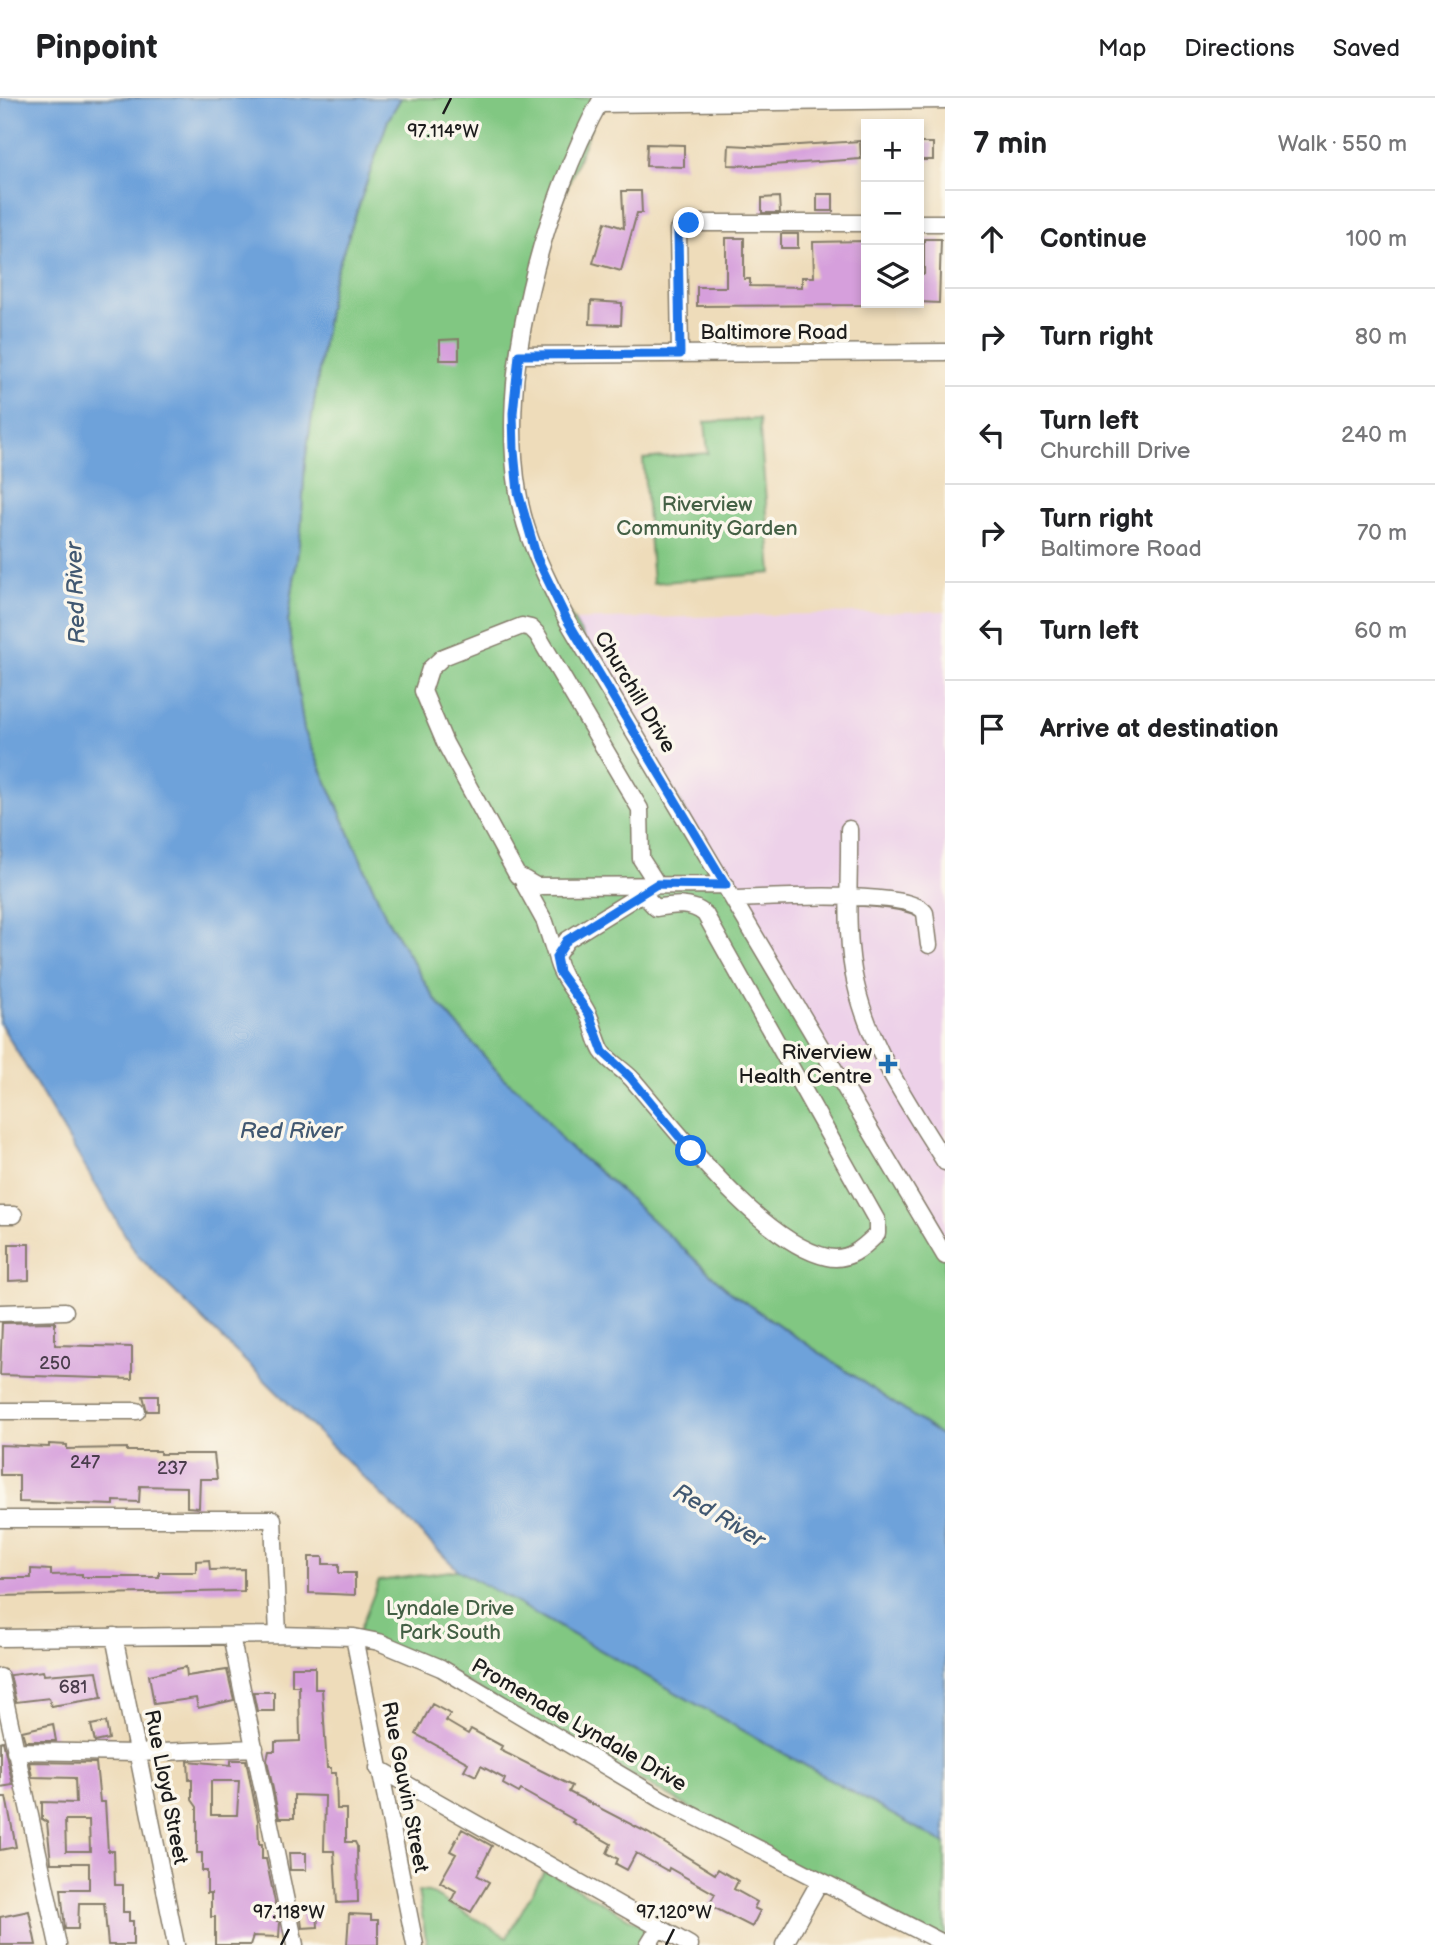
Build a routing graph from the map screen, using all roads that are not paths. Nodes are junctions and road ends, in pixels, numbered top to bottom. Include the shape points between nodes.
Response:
1 (790, 100) edge
2 (945, 100) edge
3 (600, 101) edge
4 (861, 223) edge
5 (924, 223) edge
6 (945, 223) edge
7 (945, 352) edge
8 (680, 354) junction
9 (519, 355) junction
10 (849, 829) dead end
11 (526, 880) junction
12 (657, 884) junction
13 (731, 892) junction
14 (642, 893) junction
15 (850, 895) junction
16 (929, 945) dead end
17 (556, 957) junction
18 (945, 1162) edge
19 (945, 1256) edge
20 (65, 1311) dead end
21 (0, 1313) edge
22 (0, 1411) edge
23 (137, 1411) dead end
24 (0, 1519) edge
25 (278, 1635) junction
26 (114, 1636) junction
27 (231, 1636) junction
28 (354, 1637) junction
29 (0, 1639) edge
30 (0, 1677) edge
31 (255, 1748) junction
32 (15, 1751) junction
33 (137, 1753) junction
34 (379, 1768) junction
35 (820, 1881) junction
36 (659, 1927) junction
37 (945, 1944) edge
38 (58, 1945) edge
39 (176, 1945) edge
40 (295, 1945) edge
41 (415, 1945) edge
42 (649, 1945) edge
43 (690, 1945) edge
44 (783, 1945) edge

1 - 2 street
1 - 3 street
3 - 9 street, Churchill Drive via 574,152 552,214
4 - 8 street via 689,223 678,230
5 - 6 street
7 - 8 street, Baltimore Road
8 - 9 street, Baltimore Road
9 - 13 street, Churchill Drive via 514,451 518,492 537,558 567,620
10 - 15 street
11 - 12 street via 536,886
11 - 12 street via 517,875 444,743 422,691 430,669 443,657 522,626 537,634 640,809 641,859
11 - 17 street
12 - 13 street
12 - 14 street
13 - 15 street
13 - 19 street, Churchill Drive
14 - 17 street via 567,940
14 - 17 street via 656,908 697,907 705,914 877,1221 877,1234 865,1246 849,1257 828,1258 797,1245 744,1203 603,1052 589,1014 559,972
15 - 16 street via 923,908
15 - 18 street via 851,960 864,1014
20 - 21 street
22 - 23 street
24 - 25 street via 272,1519
25 - 27 street, Promenade Lyndale Drive
25 - 28 street, Promenade Lyndale Drive
26 - 27 street, Promenade Lyndale Drive
26 - 29 street, Promenade Lyndale Drive
26 - 33 street, Rue Lloyd Street
27 - 31 street
28 - 34 street, Rue Gauvin Street
28 - 35 street, Promenade Lyndale Drive via 379,1642 441,1668 661,1799
30 - 32 street
31 - 33 street
31 - 40 street
32 - 33 street
32 - 38 street
33 - 39 street, Rue Lloyd Street
34 - 36 street
34 - 41 street, Rue Gauvin Street
35 - 37 street, Promenade Lyndale Drive
35 - 44 street
36 - 42 street
36 - 43 street

